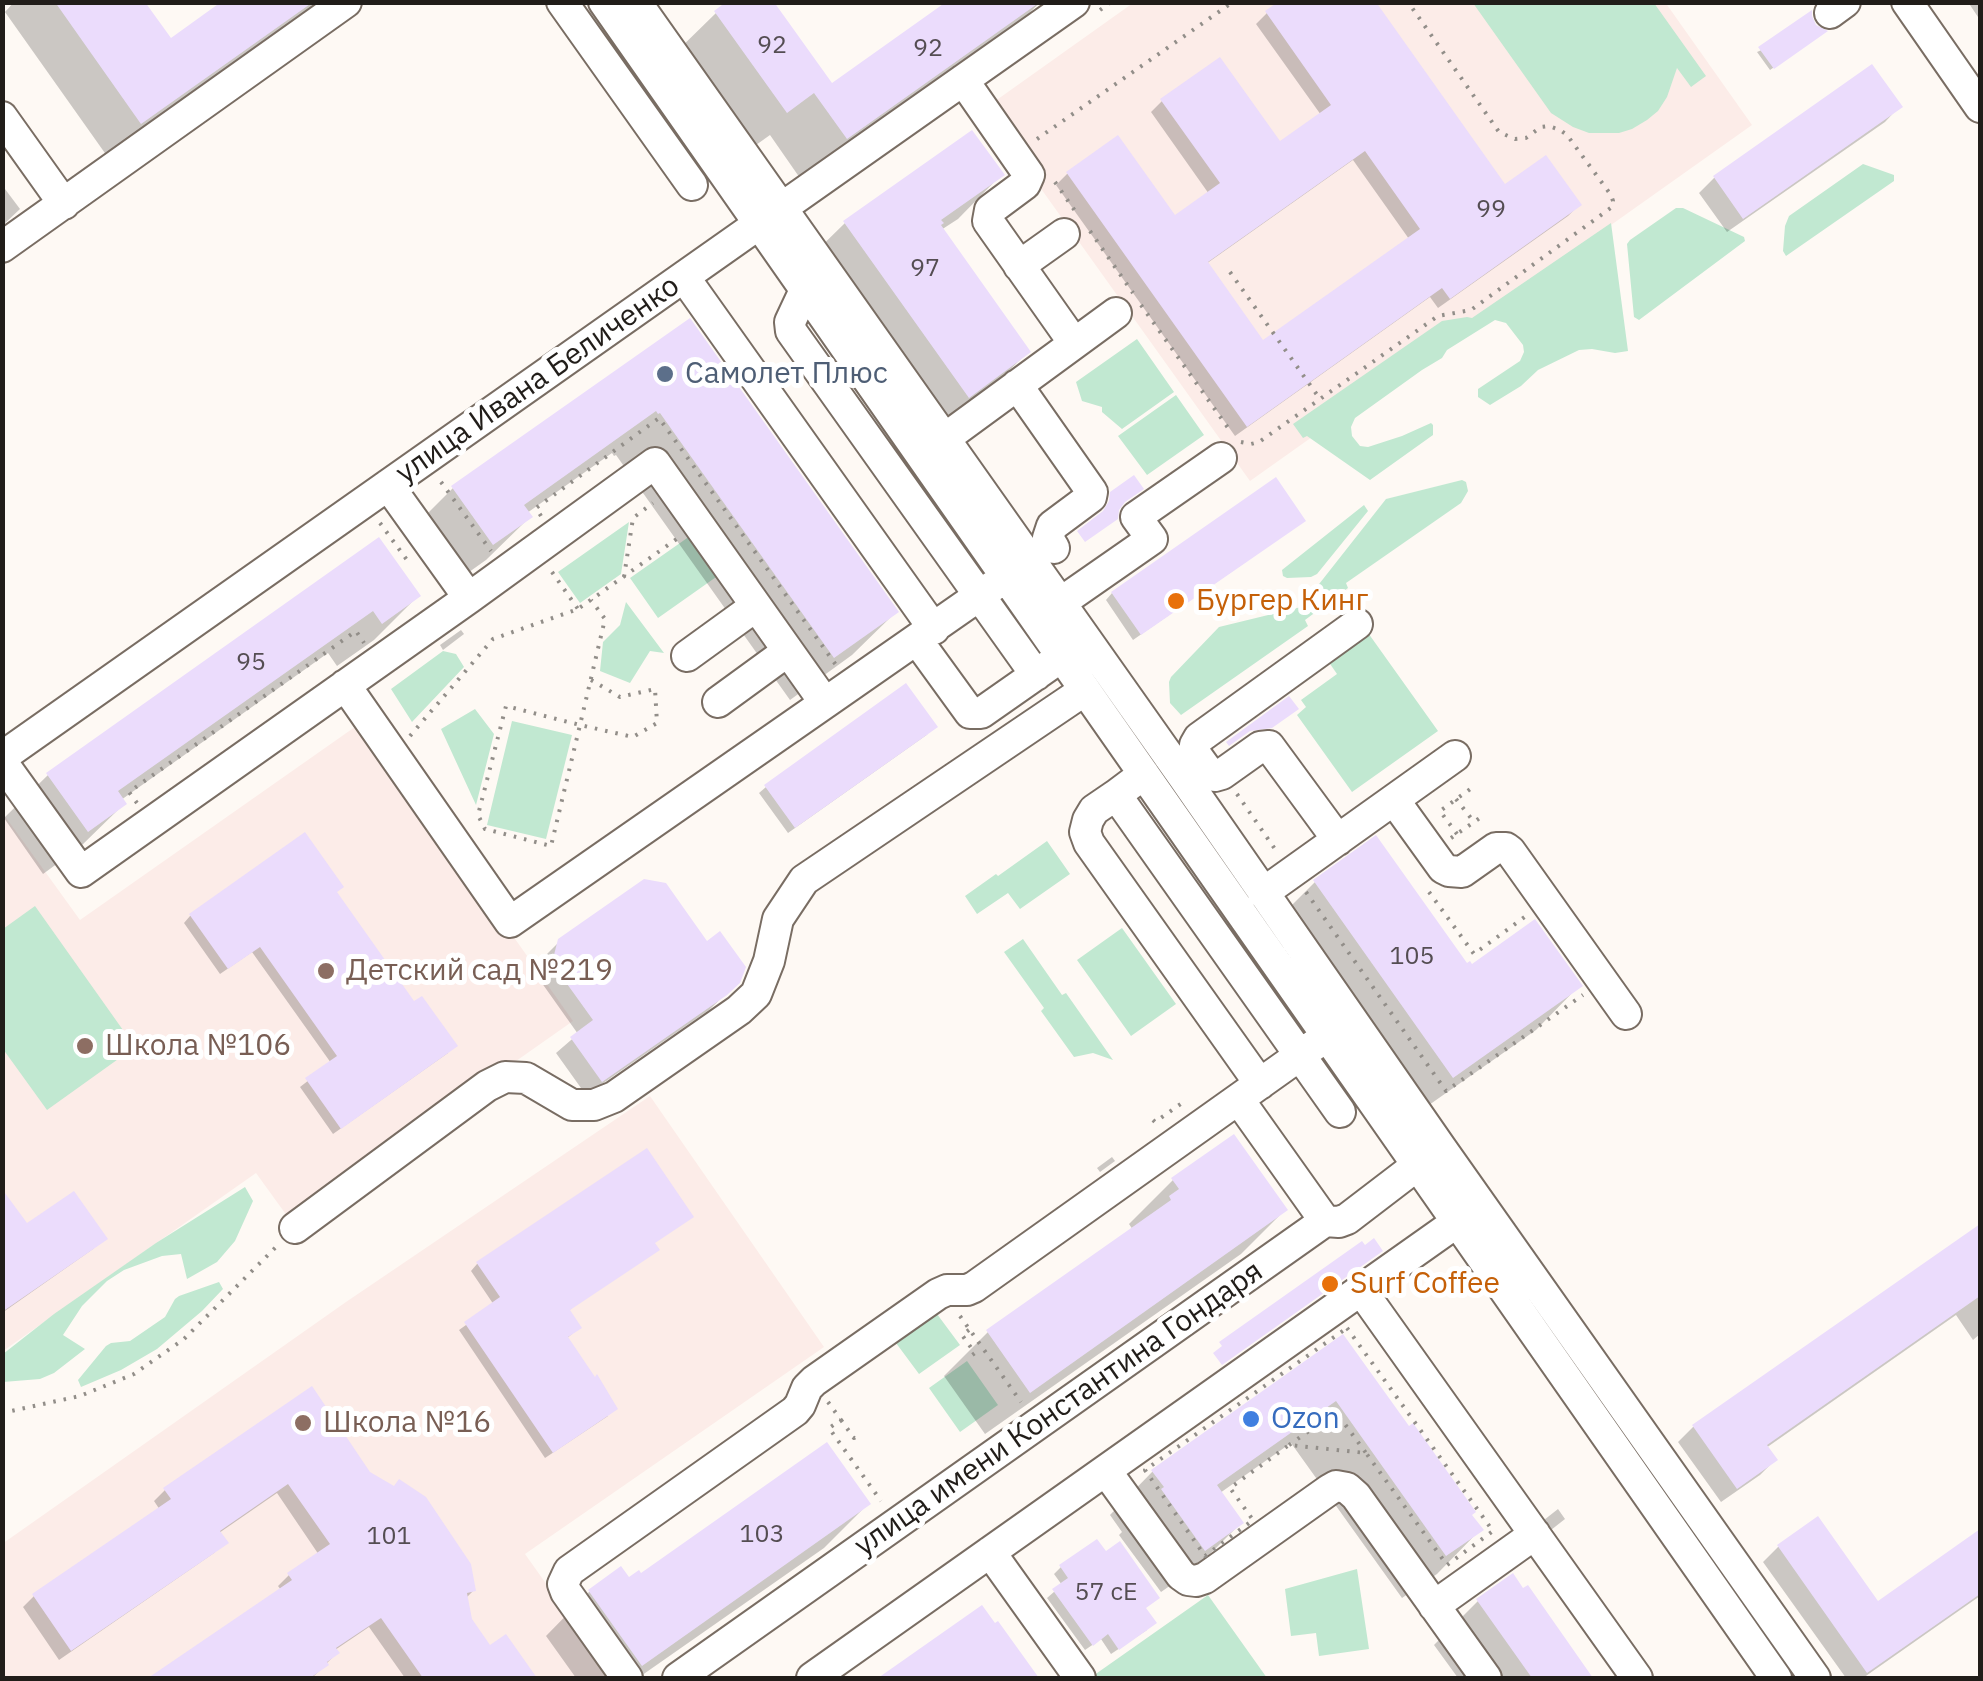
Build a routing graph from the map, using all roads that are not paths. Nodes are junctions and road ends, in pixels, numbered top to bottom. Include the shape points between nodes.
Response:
1 (346, 2) edge
2 (562, 2) edge
3 (604, 2) edge
4 (1074, 2) edge
5 (1906, 2) edge
6 (637, 3) edge
7 (963, 80) junction
8 (1980, 107) edge
9 (2, 117) edge
10 (692, 185) dead end
11 (64, 204) junction
12 (770, 216) junction
13 (1075, 223) road end
14 (2, 247) edge
15 (1019, 266) junction
16 (684, 277) junction
17 (805, 290) junction
18 (1116, 313) dead end
19 (1074, 344) junction
20 (1017, 385) junction
21 (944, 439) junction
22 (1220, 458) dead end
23 (388, 485) junction
24 (1042, 555) junction
25 (980, 596) junction
26 (469, 598) junction
27 (1060, 602) junction
28 (756, 606) junction
29 (1357, 624) dead end
30 (926, 634) junction
31 (788, 651) junction
32 (687, 656) dead end
33 (1062, 656) junction
34 (1036, 675) junction
35 (345, 686) junction
36 (1085, 690) junction
37 (718, 702) dead end
38 (826, 703) junction
39 (1227, 743) dead end
40 (1455, 756) dead end
41 (2, 759) edge
42 (1202, 770) junction
43 (1144, 774) junction
44 (1116, 794) junction
45 (1394, 800) junction
46 (1338, 840) junction
47 (1264, 893) junction
48 (1626, 1014) dead end
49 (1327, 1036) junction
50 (1300, 1056) junction
51 (1250, 1092) junction
52 (1340, 1112) dead end
53 (1429, 1156) junction
54 (1325, 1221) junction
55 (1458, 1222) junction
56 (296, 1228) road end
57 (1362, 1290) junction
58 (1106, 1471) junction
59 (1535, 1534) junction
60 (990, 1552) junction
61 (1427, 1608) junction
62 (1070, 1675) edge
63 (627, 1678) edge
64 (678, 1678) edge
65 (812, 1678) edge
66 (1486, 1678) edge
67 (1637, 1678) edge
68 (1776, 1678) edge
69 (1815, 1678) edge

1 - 11 street
2 - 10 street
3 - 12 street
4 - 7 street, улица Ивана Беличенко
5 - 8 street
6 - 12 street
7 - 12 street, улица Ивана Беличенко
7 - 15 street via 1029,175 988,216
9 - 11 street
11 - 14 street
12 - 16 street, улица Ивана Беличенко
12 - 17 street
12 - 21 street
13 - 15 street
15 - 19 street
16 - 23 street, улица Ивана Беличенко
16 - 30 street
17 - 24 street
17 - 25 street via 791,331
18 - 19 street
19 - 20 street
20 - 21 street
20 - 24 street via 1092,492 1052,526
21 - 24 street
22 - 27 street via 1136,517 1152,538
23 - 26 street
23 - 41 street, улица Ивана Беличенко
24 - 25 street
24 - 27 street
24 - 33 street
25 - 30 street
25 - 34 street
26 - 28 street via 654,464
26 - 35 street
27 - 42 street
28 - 31 street
28 - 32 street
29 - 42 street via 1199,738 1194,752
30 - 34 street via 970,713 981,713
30 - 38 street
31 - 37 street
31 - 38 street
33 - 34 street
33 - 36 street
35 - 38 street via 510,922 710,765
35 - 41 street via 81,872
36 - 43 street
36 - 56 street via 804,880 778,919 756,994 614,1097 572,1105 526,1078 505,1077
39 - 42 street
40 - 45 street
42 - 46 street via 1268,746
42 - 47 street
43 - 44 street
43 - 49 street
44 - 50 street
44 - 51 street via 1094,810 1081,848
45 - 46 street
45 - 48 street via 1449,871 1462,872 1496,848 1510,850
46 - 47 street
47 - 53 street
49 - 50 street
49 - 53 street
50 - 51 street
50 - 52 street
51 - 54 street
51 - 63 street via 974,1286 942,1292 878,1345 814,1382 795,1412 568,1572 566,1592
53 - 54 street, улица имени Константина Гондаря via 1346,1219
53 - 55 street
53 - 69 street
54 - 64 street, улица имени Константина Гондаря
55 - 57 street
55 - 68 street
57 - 58 street
57 - 59 street
58 - 60 street
58 - 61 street via 1180,1575 1196,1581 1329,1490 1347,1488
59 - 61 street
59 - 67 street
60 - 62 street
60 - 65 street
61 - 66 street

